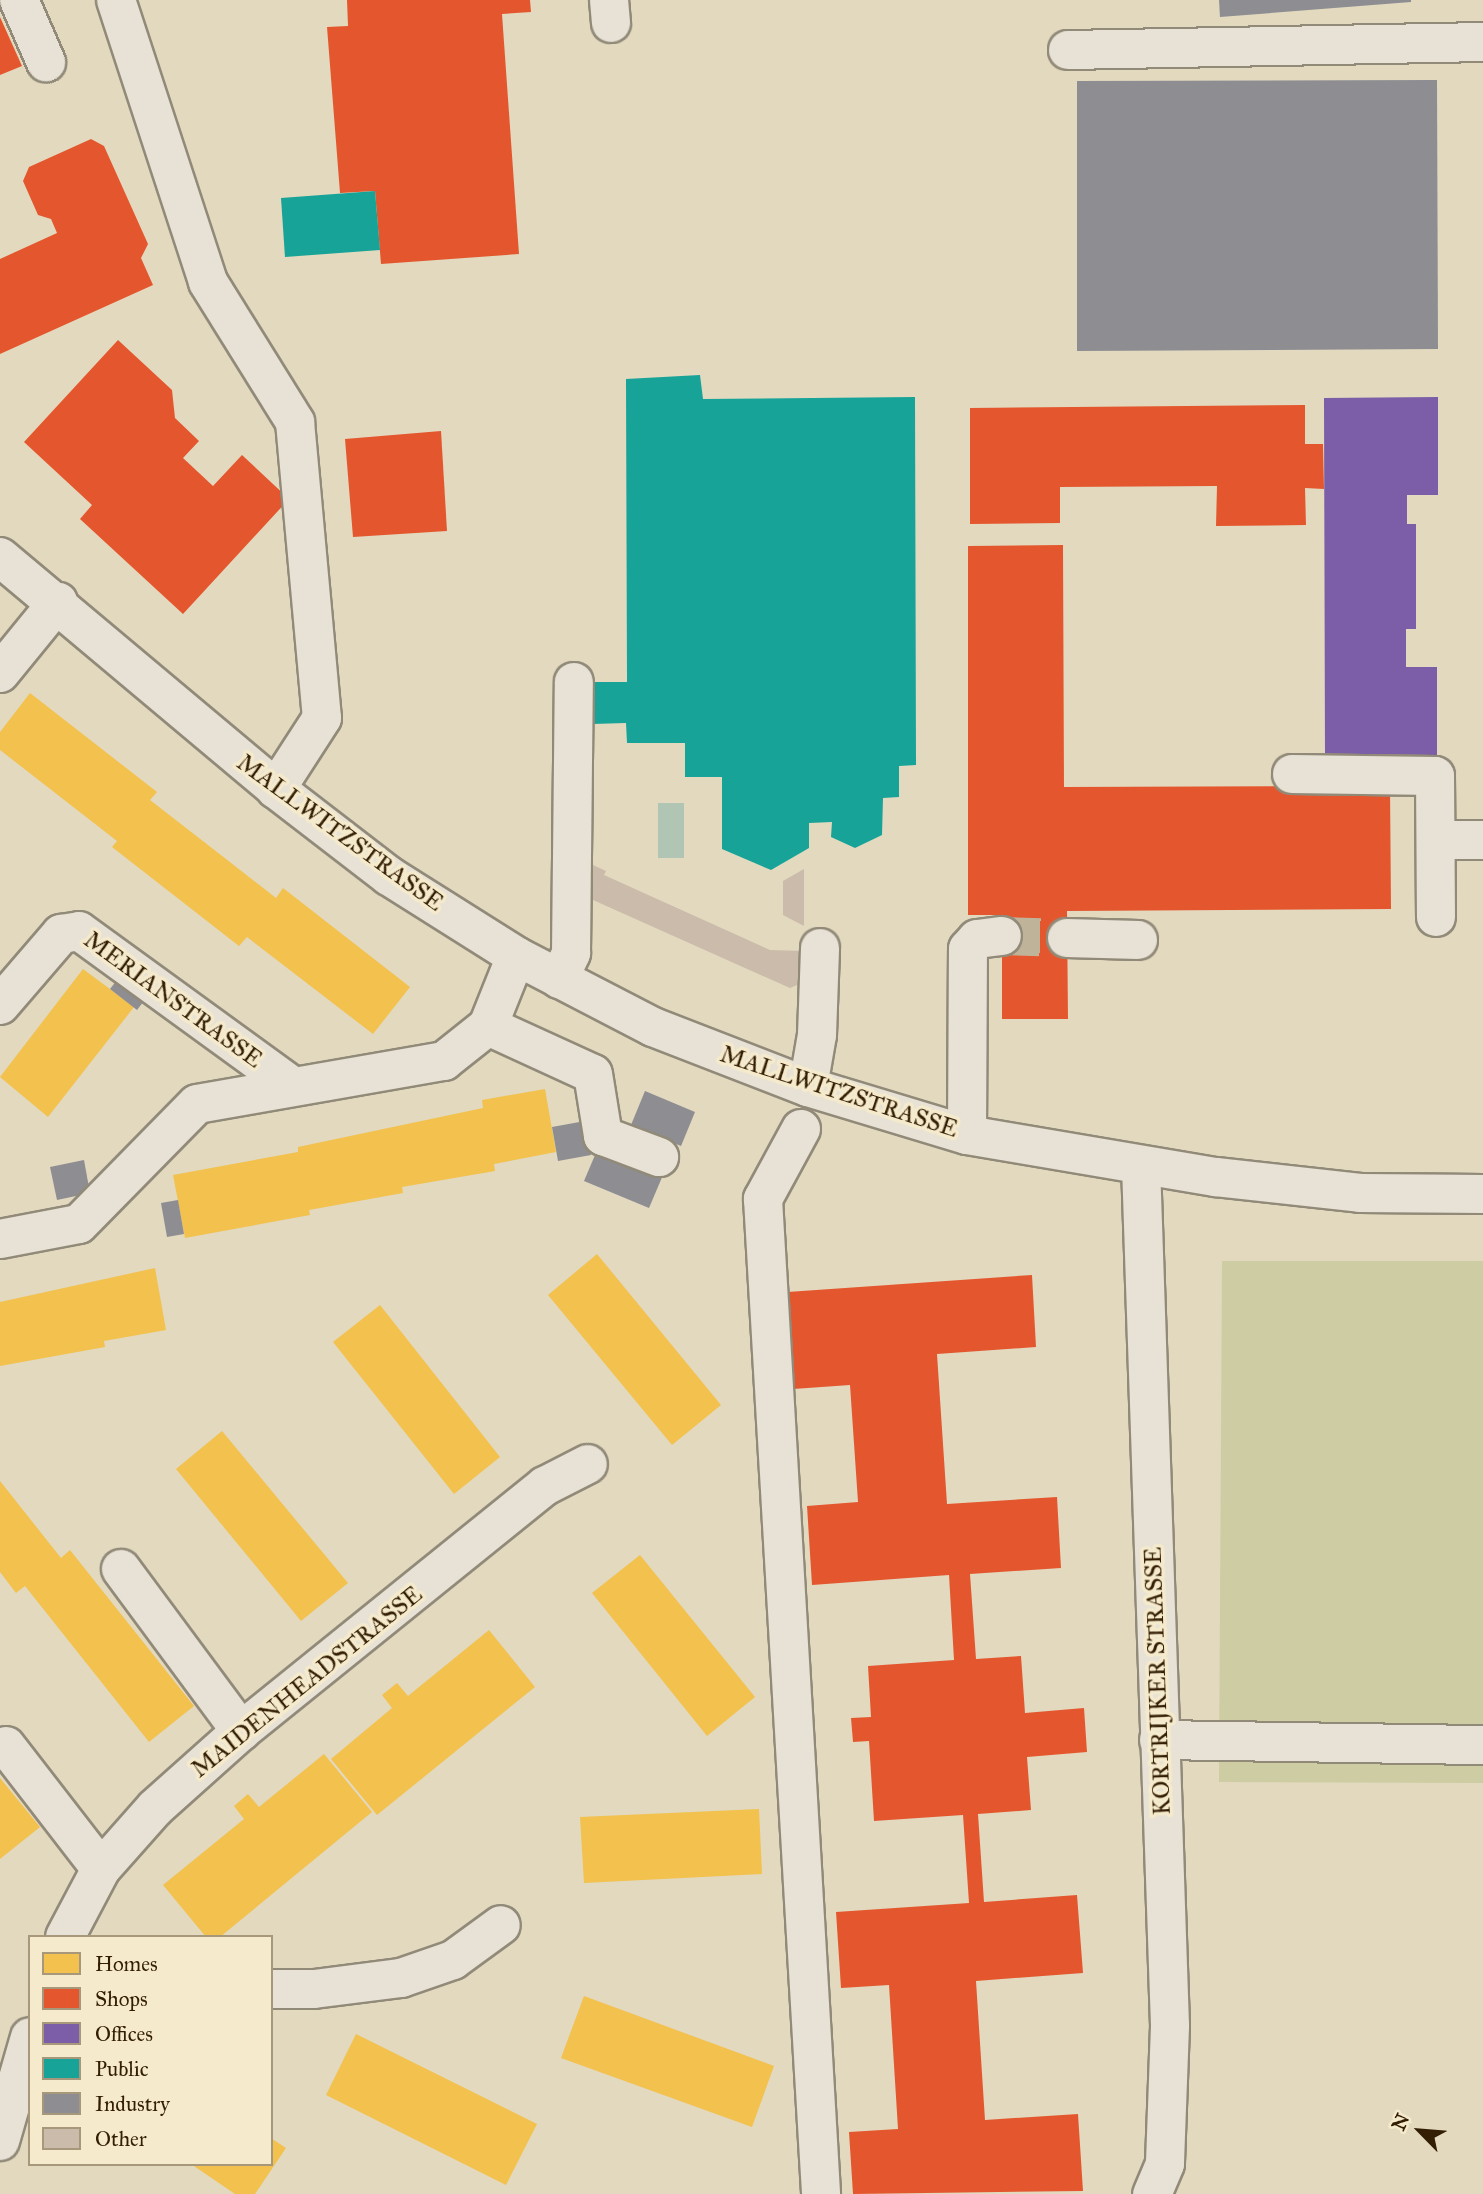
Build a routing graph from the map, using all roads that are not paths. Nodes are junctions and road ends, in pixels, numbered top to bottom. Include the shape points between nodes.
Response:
1 (19, 0) edge
2 (116, 0) edge
3 (1483, 42) edge
4 (1068, 50) dead end
5 (46, 62) dead end
6 (4, 555) edge
7 (58, 602) junction
8 (0, 673) edge
9 (574, 682) dead end
10 (1292, 774) dead end
11 (276, 789) junction
12 (1437, 840) junction
13 (1483, 840) edge
14 (1436, 917) dead end
15 (1002, 936) tunnel mouth
16 (1068, 938) tunnel mouth
17 (1138, 940) dead end
18 (820, 948) dead end
19 (516, 956) junction
20 (559, 979) junction
21 (0, 1005) edge
22 (488, 1026) junction
23 (290, 1084) junction
24 (808, 1087) junction
25 (801, 1129) dead end
26 (967, 1135) junction
27 (659, 1157) dead end
28 (1141, 1165) junction
29 (1483, 1195) edge
30 (0, 1238) edge
31 (589, 1464) dead end
32 (121, 1569) dead end
33 (241, 1731) junction
34 (1159, 1740) junction
35 (1483, 1745) edge
36 (6, 1746) dead end
37 (101, 1869) junction
38 (501, 1925) dead end
39 (66, 1935) edge
40 (273, 1989) edge
41 (28, 2044) edge
42 (0, 2141) edge
43 (821, 2194) edge
44 (1152, 2194) edge

1 - 5 street
2 - 11 street via 208,282 295,422 322,718
3 - 4 street
6 - 7 street, MALLWITZSTRASSE
7 - 8 street
7 - 11 street, MALLWITZSTRASSE
9 - 20 street via 571,953
10 - 12 street via 1435,776
11 - 19 street, MALLWITZSTRASSE via 389,876
12 - 13 street
12 - 14 street
15 - 26 street via 977,939 968,949
16 - 17 street
18 - 24 street via 817,1035
19 - 20 street, MALLWITZSTRASSE
19 - 22 street, MERIANSTRASSE
20 - 24 street, MALLWITZSTRASSE via 653,1027
21 - 23 street, MERIANSTRASSE via 61,934 79,931
22 - 23 street, MERIANSTRASSE via 444,1061
22 - 27 street via 593,1074 603,1136
23 - 30 street, MERIANSTRASSE via 197,1104 79,1224
24 - 26 street, MALLWITZSTRASSE
25 - 43 street via 763,1199
26 - 28 street, MALLWITZSTRASSE
28 - 29 street, MALLWITZSTRASSE via 1360,1193
28 - 34 street, KORTRIJKER STRASSE
31 - 33 street, MAIDENHEADSTRASSE via 545,1486
32 - 33 street
33 - 37 street, MAIDENHEADSTRASSE via 155,1808
34 - 35 street
34 - 44 street, KORTRIJKER STRASSE via 1170,2025 1165,2164
36 - 37 street
37 - 39 street, MAIDENHEADSTRASSE
38 - 40 street via 453,1959 401,1978 314,1989
41 - 42 street

